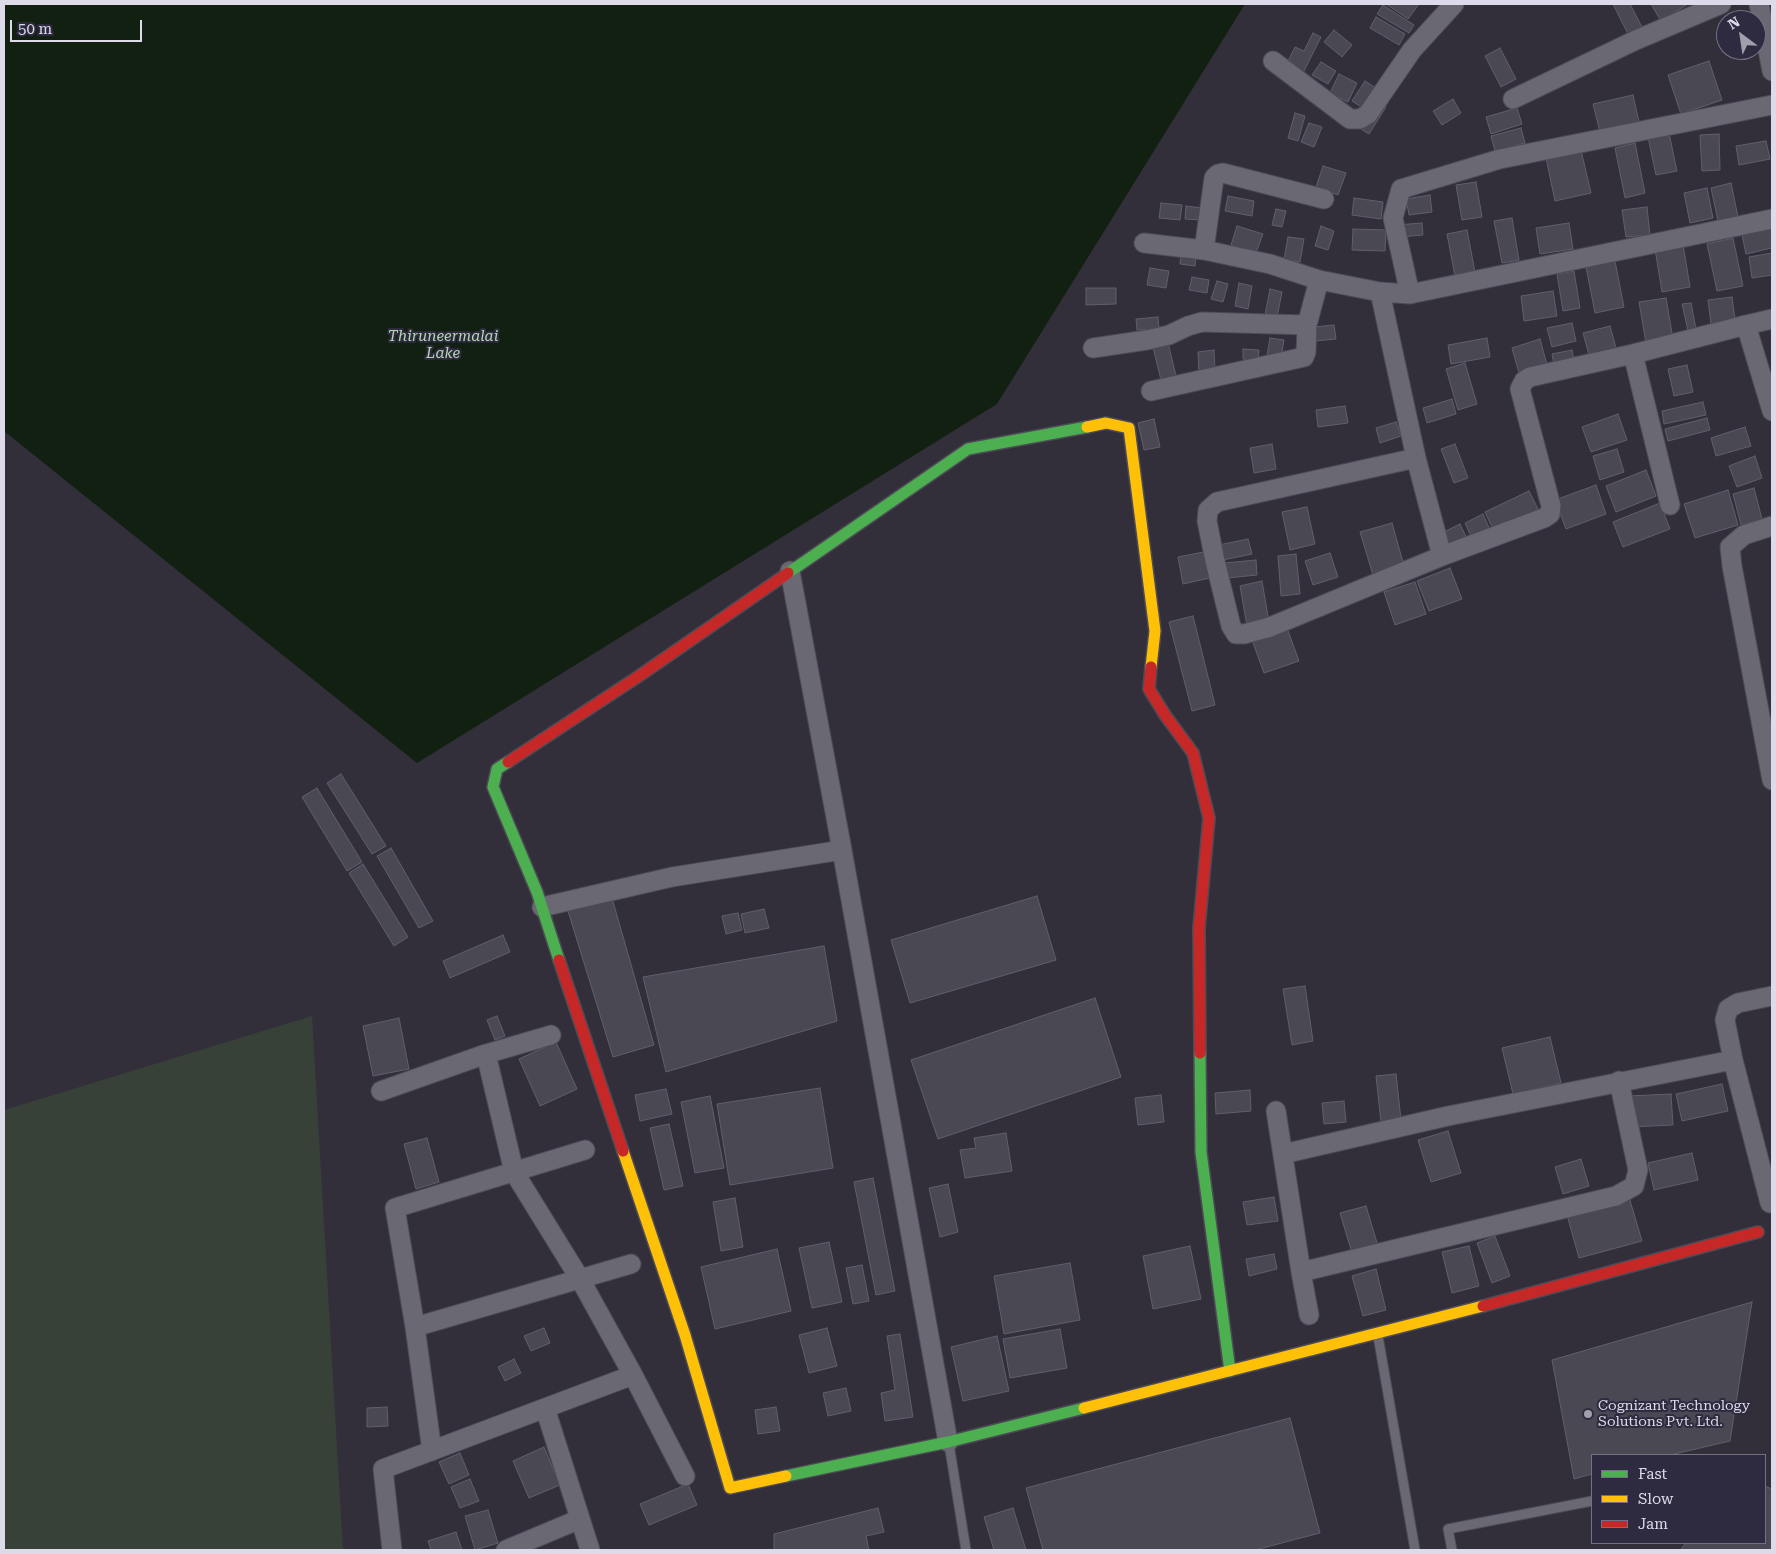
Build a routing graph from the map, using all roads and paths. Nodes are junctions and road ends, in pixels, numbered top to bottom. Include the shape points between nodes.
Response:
1 (1454, 4) edge
2 (1721, 4) edge
3 (1760, 4) edge
4 (1273, 61) dead end
5 (1772, 71) edge
6 (1514, 99) dead end
7 (1772, 105) edge
8 (1324, 198) dead end
9 (1772, 219) edge
10 (1144, 243) dead end
11 (1204, 250) junction
12 (1320, 280) junction
13 (1380, 292) junction
14 (1410, 294) junction
15 (1772, 319) edge
16 (1307, 325) junction
17 (1746, 325) junction
18 (1093, 348) dead end
19 (1633, 354) junction
20 (1151, 391) dead end
21 (1772, 411) edge
22 (1416, 458) junction
23 (1670, 505) dead end
24 (1772, 526) edge
25 (1442, 556) junction
26 (790, 571) junction
27 (1772, 780) edge
28 (842, 850) junction
29 (542, 907) junction
30 (1772, 996) edge
31 (551, 1035) dead end
32 (486, 1054) junction
33 (1733, 1060) junction
34 (1619, 1081) junction
35 (381, 1091) dead end
36 (1276, 1111) dead end
37 (585, 1150) dead end
38 (1283, 1154) junction
39 (514, 1172) junction
40 (1770, 1203) dead end
41 (1758, 1232) dead end
42 (631, 1264) dead end
43 (1301, 1272) junction
44 (580, 1279) junction
45 (1309, 1315) dead end
46 (414, 1327) junction
47 (1378, 1333) junction
48 (1230, 1371) junction
49 (634, 1375) junction
50 (545, 1408) junction
51 (948, 1442) junction
52 (432, 1451) junction
53 (685, 1476) dead end
54 (1591, 1501) edge
55 (580, 1519) junction
56 (392, 1550) edge
57 (506, 1550) edge
58 (590, 1550) edge
59 (966, 1550) edge
60 (1416, 1550) edge
61 (1452, 1550) edge

1 - 4 street via 1412,50 1368,114 1360,118 1350,118
2 - 6 street via 1636,40
3 - 5 street
7 - 14 street via 1500,159 1401,189 1393,218
8 - 11 street via 1223,172 1218,174 1214,178
9 - 14 street
10 - 11 street
11 - 12 street via 1270,264
12 - 13 street
12 - 16 street
13 - 14 street
13 - 22 street
15 - 17 street
16 - 18 street via 1202,322 1169,335
16 - 20 street via 1306,352 1299,359
17 - 19 street
17 - 21 street
19 - 23 street
19 - 25 street via 1530,377 1524,382 1520,389 1551,506 1550,514
22 - 25 street
22 - 25 street via 1217,502 1208,510 1207,522 1231,626 1236,634 1270,627
24 - 27 street via 1744,535 1730,547
26 - 28 street
26 - 29 street via 496,769 493,787
26 - 48 street via 968,449 1106,424 1129,428 1155,631 1149,689 1193,753 1209,818 1199,928 1201,1152
28 - 29 street via 672,877
28 - 51 street
29 - 51 street via 685,1335 730,1488
30 - 33 street via 1738,1003 1728,1009 1724,1020
31 - 32 street
32 - 35 street
32 - 39 street
33 - 34 street
33 - 40 street
34 - 38 street
34 - 43 street via 1638,1170 1634,1186 1616,1196
36 - 38 street
37 - 39 street
38 - 43 street
39 - 44 street
39 - 46 street via 395,1208
41 - 47 street
42 - 44 street
43 - 45 street
44 - 46 street
44 - 49 street
46 - 52 street
47 - 48 street
47 - 60 lane
48 - 51 street
49 - 50 street
49 - 53 street
50 - 52 street
50 - 55 street
51 - 59 lane
52 - 56 street via 383,1469
54 - 61 lane via 1448,1529
55 - 57 street
55 - 58 street

